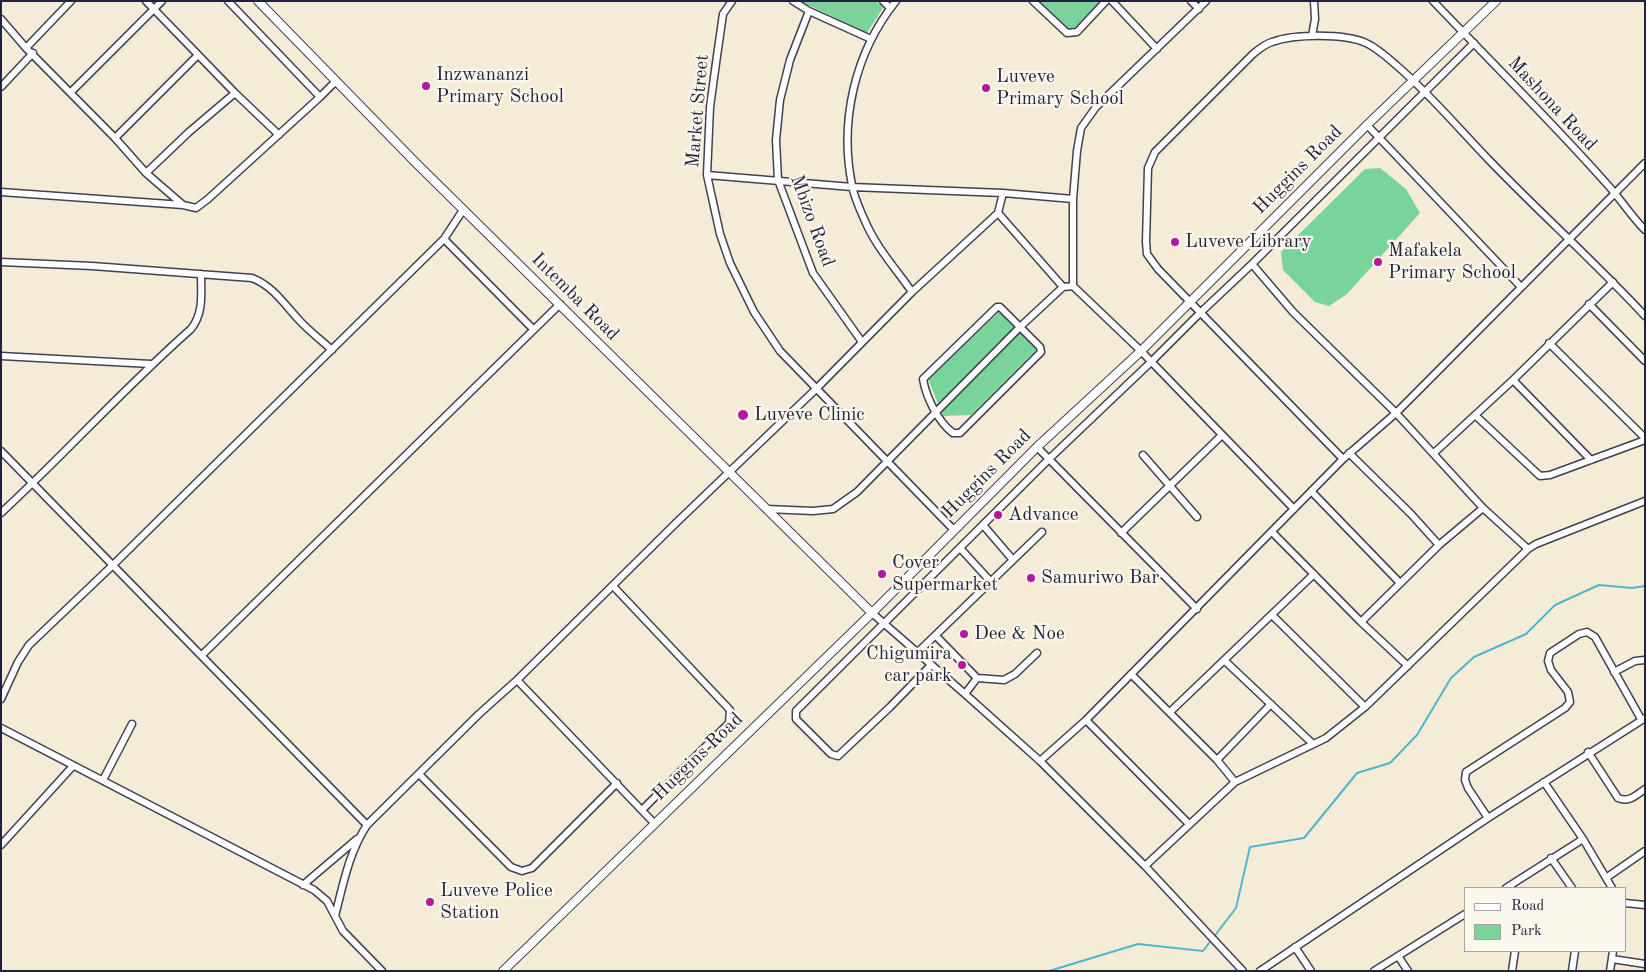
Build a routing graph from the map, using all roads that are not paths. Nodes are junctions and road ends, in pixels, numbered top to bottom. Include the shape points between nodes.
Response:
1 (71, 1) edge
2 (146, 1) edge
3 (162, 1) edge
4 (228, 1) edge
5 (258, 1) edge
6 (732, 1) edge
7 (883, 1) edge
8 (896, 1) edge
9 (1033, 1) edge
10 (1106, 1) edge
11 (1112, 1) edge
12 (1191, 1) edge
13 (1206, 1) edge
14 (1314, 1) edge
15 (1433, 1) edge
16 (1496, 1) edge
17 (795, 2) edge
18 (890, 8) junction
19 (154, 9) junction
20 (1199, 10) junction
21 (809, 11) junction
22 (1, 19) edge
23 (1463, 33) junction
24 (1312, 36) junction
25 (871, 39) junction
26 (1474, 43) junction
27 (26, 48) junction
28 (1157, 49) junction
29 (33, 53) junction
30 (198, 56) junction
31 (1413, 80) junction
32 (336, 81) junction
33 (1, 87) edge
34 (1424, 91) junction
35 (71, 92) junction
36 (235, 93) junction
37 (320, 97) junction
38 (1367, 125) junction
39 (278, 134) junction
40 (115, 138) junction
41 (1380, 138) junction
42 (1645, 163) edge
43 (146, 173) junction
44 (707, 176) junction
45 (778, 180) junction
46 (852, 187) junction
47 (1, 192) edge
48 (1615, 193) junction
49 (1003, 194) junction
50 (1073, 200) junction
51 (183, 205) junction
52 (463, 210) junction
53 (998, 213) junction
54 (1645, 230) edge
55 (444, 239) junction
56 (1569, 239) junction
57 (1, 262) edge
58 (1252, 264) junction
59 (201, 274) junction
60 (1613, 282) junction
61 (1063, 286) junction
62 (1073, 286) junction
63 (1521, 287) junction
64 (912, 292) junction
65 (1189, 302) junction
66 (560, 304) junction
67 (1589, 304) junction
68 (1200, 313) junction
69 (1645, 316) edge
70 (1021, 326) junction
71 (533, 329) junction
72 (862, 342) junction
73 (1549, 343) junction
74 (332, 350) junction
75 (1141, 351) junction
76 (1, 356) edge
77 (1645, 361) edge
78 (1152, 362) junction
79 (151, 364) junction
80 (1513, 380) junction
81 (816, 388) junction
82 (936, 412) junction
83 (1396, 413) junction
84 (1475, 415) junction
85 (1222, 435) junction
86 (1645, 439) edge
87 (1037, 447) junction
88 (1, 451) edge
89 (1349, 453) junction
90 (1434, 453) junction
91 (1142, 455) dead end
92 (1049, 459) junction
93 (1343, 459) junction
94 (1591, 460) junction
95 (886, 462) junction
96 (728, 472) junction
97 (34, 483) junction
98 (1170, 486) junction
99 (1312, 492) junction
100 (1645, 501) edge
101 (1483, 508) junction
102 (766, 509) junction
103 (1294, 509) junction
104 (1, 513) edge
105 (1196, 517) dead end
106 (983, 526) junction
107 (953, 530) junction
108 (1042, 532) dead end
109 (1272, 532) junction
110 (1121, 533) junction
111 (1439, 545) junction
112 (960, 548) junction
113 (1528, 549) junction
114 (1013, 560) junction
115 (113, 565) junction
116 (1314, 574) junction
117 (991, 582) junction
118 (1400, 584) junction
119 (613, 586) junction
120 (1197, 609) junction
121 (872, 613) junction
122 (1272, 615) junction
123 (1362, 622) junction
124 (884, 624) junction
125 (936, 636) junction
126 (918, 652) junction
127 (1036, 653) dead end
128 (202, 655) junction
129 (1645, 660) edge
130 (1225, 661) junction
131 (931, 665) junction
132 (1408, 666) junction
133 (1614, 672) junction
134 (1131, 674) junction
135 (977, 678) junction
136 (517, 680) junction
137 (965, 694) junction
138 (1, 699) edge
139 (1271, 704) junction
140 (1365, 707) junction
141 (1170, 712) junction
142 (1643, 718) edge
143 (1086, 720) junction
144 (132, 724) dead end
145 (1, 728) edge
146 (1313, 744) junction
147 (1588, 752) junction
148 (1217, 760) junction
149 (1040, 762) junction
150 (73, 766) junction
151 (418, 774) junction
152 (103, 780) junction
153 (1235, 782) junction
154 (1544, 782) junction
155 (617, 783) junction
156 (1645, 789) edge
157 (642, 810) junction
158 (1488, 818) junction
159 (654, 823) junction
160 (1189, 824) junction
161 (367, 825) junction
162 (358, 838) junction
163 (1583, 839) junction
164 (1, 845) edge
165 (1645, 851) edge
166 (1551, 858) junction
167 (1145, 866) junction
168 (1606, 878) junction
169 (303, 885) junction
170 (1508, 887) edge
171 (1571, 887) edge
172 (1611, 887) edge
173 (1626, 903) edge
174 (1645, 905) edge
175 (1464, 915) edge
176 (335, 916) junction
177 (1295, 947) junction
178 (1515, 952) edge
179 (1575, 952) edge
180 (1613, 952) edge
181 (1398, 956) junction
182 (1612, 959) junction
183 (1645, 964) edge
184 (382, 971) edge
185 (503, 971) edge
186 (1243, 971) edge
187 (1260, 971) edge
188 (1311, 971) edge
189 (1374, 971) edge
190 (1408, 971) edge
191 (1512, 971) edge
192 (1572, 971) edge
193 (1610, 971) edge

1 - 27 street
2 - 19 street
3 - 19 street
4 - 37 street
5 - 32 street, Intemba Road
6 - 44 street, Market Street via 723,14 716,63
7 - 18 street
8 - 18 street
9 - 10 street via 1072,34
11 - 28 street
12 - 20 street
13 - 20 street
14 - 24 street
15 - 23 street, Mashona Road
16 - 23 street, Huggins Road
17 - 21 street
18 - 25 street
19 - 30 street
19 - 35 street
20 - 28 street
21 - 25 street
21 - 45 street, Mbizo Road via 790,60 780,100 776,140
22 - 27 street
23 - 26 street, Mashona Road
23 - 31 street, Huggins Road
24 - 31 street via 1360,40
24 - 65 street via 1270,42 1260,48 1151,159 1148,168 1147,254
25 - 46 street via 855,80 847,121
26 - 34 street
26 - 48 street, Mashona Road
27 - 29 street
28 - 50 street via 1096,107 1081,128
29 - 33 street
29 - 35 street
30 - 36 street
30 - 40 street
31 - 34 street
31 - 38 street, Huggins Road
32 - 37 street
32 - 52 street, Intemba Road
34 - 41 street
34 - 56 street
35 - 40 street
36 - 39 street
36 - 43 street
37 - 39 street
38 - 41 street
38 - 65 street, Huggins Road
39 - 51 street via 198,207
40 - 43 street
41 - 58 street
41 - 63 street
42 - 48 street
43 - 51 street
44 - 45 street
44 - 81 street, Market Street via 720,234 740,286 780,351
45 - 46 street
45 - 72 street, Mbizo Road via 813,273
46 - 49 street
46 - 64 street via 875,239
47 - 51 street
48 - 54 street, Mashona Road
48 - 56 street
49 - 50 street
49 - 53 street
50 - 62 street
52 - 55 street
52 - 66 street, Intemba Road
53 - 61 street
53 - 64 street
55 - 71 street
55 - 74 street
56 - 60 street
56 - 63 street
57 - 59 street
58 - 68 street
58 - 83 street via 1293,312
59 - 74 street via 252,278 267,286
59 - 79 street via 201,301 196,322
60 - 67 street
60 - 69 street
61 - 62 street
61 - 70 street
62 - 75 street
63 - 83 street
64 - 72 street
65 - 68 street
65 - 75 street, Huggins Road
66 - 71 street
66 - 96 street, Intemba Road
67 - 73 street
67 - 77 street
68 - 78 street
68 - 93 street
70 - 82 street
70 - 82 street via 997,307 926,375 923,379 925,387
70 - 82 street via 1040,347 1034,359 960,433 950,431
71 - 128 street
72 - 81 street
73 - 80 street
73 - 86 street
74 - 115 street
75 - 78 street
75 - 87 street, Huggins Road
76 - 79 street
78 - 85 street
78 - 92 street
79 - 97 street
80 - 84 street
80 - 94 street
81 - 95 street, Market Street
81 - 96 street
82 - 95 street
83 - 89 street
83 - 90 street
84 - 90 street
84 - 94 street via 1540,476
85 - 98 street
85 - 103 street
86 - 94 street
87 - 92 street
87 - 107 street, Huggins Road
88 - 97 street
89 - 93 street
89 - 111 street
90 - 101 street
91 - 98 street
92 - 106 street
92 - 110 street
93 - 99 street
95 - 102 street via 857,492 833,509
95 - 107 street, Market Street
96 - 102 street, Intemba Road
96 - 119 street
97 - 104 street
97 - 115 street
98 - 105 street
98 - 110 street
99 - 103 street
99 - 118 street
100 - 113 street
101 - 111 street
101 - 113 street
102 - 121 street, Intemba Road
103 - 109 street
106 - 112 street
106 - 114 street
107 - 121 street, Huggins Road
108 - 114 street
109 - 116 street
109 - 120 street
110 - 120 street
111 - 118 street
112 - 117 street
112 - 124 street
113 - 132 street
114 - 117 street
115 - 128 street
115 - 138 street via 29,645
116 - 122 street
116 - 123 street
117 - 125 street
118 - 123 street
119 - 136 street
119 - 157 street via 730,710 729,723
120 - 134 street
121 - 124 street
121 - 159 street, Huggins Road
122 - 130 street
122 - 140 street
123 - 132 street
124 - 126 street
124 - 131 street via 796,711 796,719 831,754 838,756
125 - 126 street
125 - 135 street
126 - 131 street
127 - 135 street via 1015,674 1004,680
128 - 161 street
129 - 133 street via 1635,661
130 - 139 street
130 - 141 street
131 - 137 street
132 - 140 street
133 - 142 street
133 - 158 street via 1595,637 1587,632 1550,653 1551,670 1568,692 1570,702 1466,772 1464,780
134 - 141 street
134 - 143 street
135 - 137 street
136 - 151 street
136 - 155 street
137 - 149 street
139 - 146 street
139 - 148 street
140 - 146 street
141 - 148 street
142 - 147 street
143 - 149 street
143 - 160 street
144 - 152 street
145 - 150 street
146 - 153 street
147 - 154 street
147 - 156 street via 1618,798 1630,800
148 - 153 street
149 - 167 street
150 - 152 street
150 - 164 street
151 - 155 street via 511,867 522,871 532,868
151 - 161 street
152 - 169 street
153 - 160 street
154 - 158 street
154 - 163 street
155 - 157 street
157 - 159 street
158 - 177 street
159 - 185 street, Huggins Road
160 - 167 street
161 - 162 street
162 - 169 street
162 - 176 street
163 - 166 street
163 - 168 street
165 - 168 street
166 - 170 street
166 - 171 street
167 - 186 street
168 - 172 street
169 - 176 street via 328,901
173 - 174 street
175 - 181 street
176 - 184 street via 343,931
177 - 187 street
177 - 188 street
178 - 191 street
179 - 192 street
180 - 182 street
181 - 189 street
181 - 190 street
182 - 183 street
182 - 193 street

